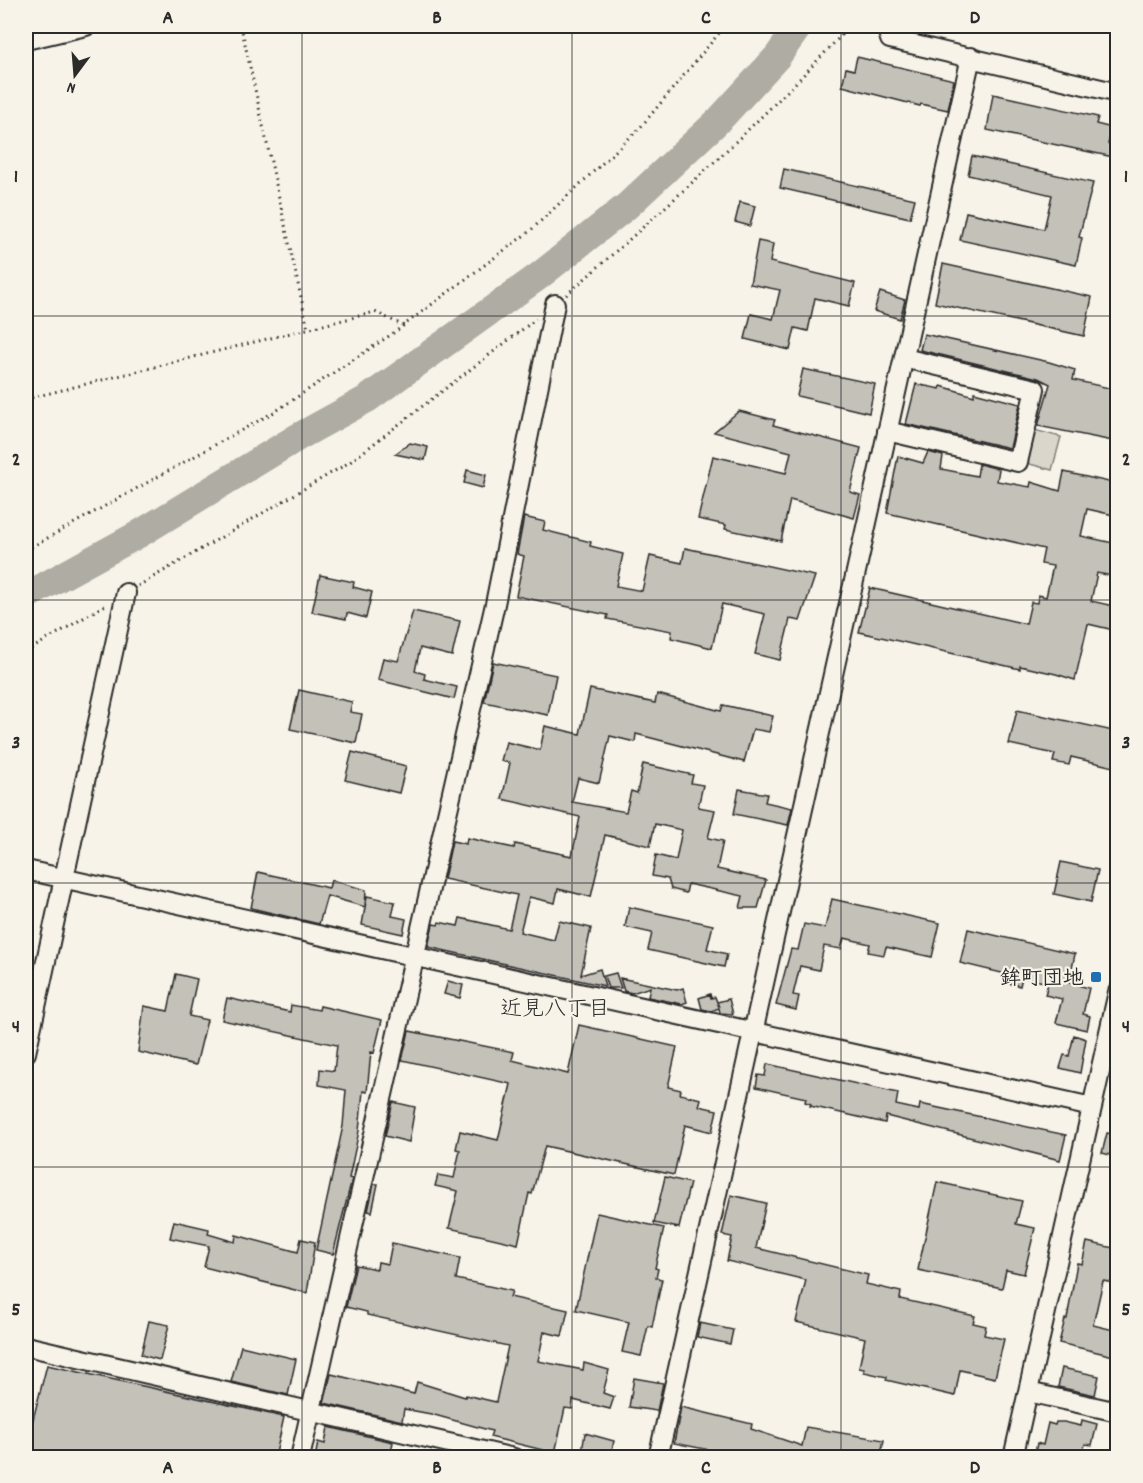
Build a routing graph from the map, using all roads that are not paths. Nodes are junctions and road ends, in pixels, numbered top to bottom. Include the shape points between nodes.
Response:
1 (86, 26) edge
2 (886, 26) edge
3 (26, 40) edge
4 (971, 57) junction
5 (1118, 93) edge
6 (555, 304) road end
7 (904, 358) junction
8 (887, 432) junction
9 (126, 593) road end
10 (26, 870) edge
11 (66, 879) junction
12 (415, 957) junction
13 (1118, 992) edge
14 (753, 1032) junction
15 (26, 1053) edge
16 (1092, 1107) junction
17 (26, 1346) edge
18 (1028, 1392) junction
19 (311, 1411) junction
20 (1118, 1412) edge
21 (300, 1458) edge
22 (514, 1458) edge
23 (658, 1458) edge
24 (1013, 1458) edge

1 - 3 street
2 - 4 street via 890,39
4 - 5 street
4 - 7 street
6 - 12 street via 495,604
7 - 8 street
7 - 8 street via 1035,389 1018,462
8 - 14 street
9 - 11 street
10 - 11 street
11 - 12 street
11 - 15 street
12 - 14 street
12 - 19 street
13 - 16 street
14 - 16 street
14 - 23 street
16 - 18 street
17 - 19 street
18 - 20 street
18 - 24 street
19 - 21 street
19 - 22 street

